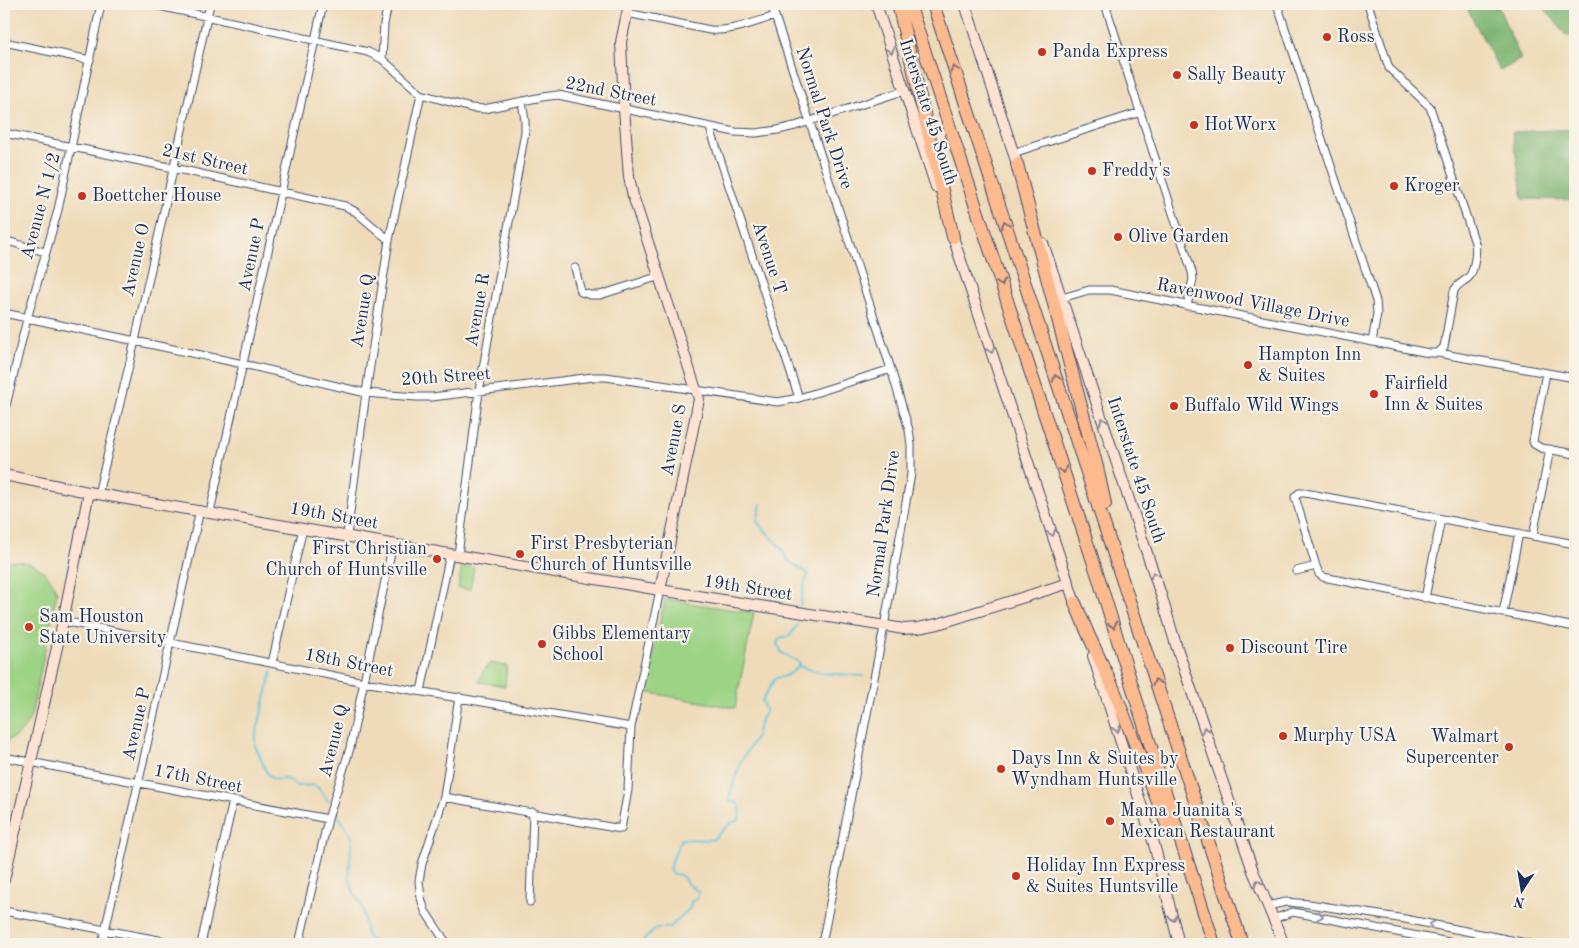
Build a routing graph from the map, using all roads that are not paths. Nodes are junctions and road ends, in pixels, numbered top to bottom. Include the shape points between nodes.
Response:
1 (101, 4) edge
2 (150, 4) edge
3 (210, 4) edge
4 (323, 4) edge
5 (388, 4) edge
6 (771, 4) edge
7 (876, 4) edge
8 (898, 4) edge
9 (909, 4) edge
10 (933, 4) edge
11 (965, 4) edge
12 (1105, 4) edge
13 (1277, 4) edge
14 (1368, 4) edge
15 (628, 8) edge
16 (775, 16) junction
17 (207, 17) junction
18 (316, 40) junction
19 (4, 42) edge
20 (382, 59) junction
21 (90, 60) junction
22 (904, 90) junction
23 (421, 94) junction
24 (522, 101) junction
25 (624, 108) junction
26 (1141, 112) junction
27 (809, 121) junction
28 (710, 128) junction
29 (4, 133) edge
30 (72, 146) junction
31 (1015, 158) junction
32 (174, 168) junction
33 (282, 192) junction
34 (953, 237) junction
35 (4, 240) edge
36 (388, 240) junction
37 (45, 252) junction
38 (575, 268) dead end
39 (660, 276) junction
40 (1062, 298) junction
41 (1187, 306) junction
42 (4, 313) edge
43 (27, 319) junction
44 (135, 341) junction
45 (1372, 342) junction
46 (1438, 353) junction
47 (244, 364) junction
48 (891, 368) junction
49 (1546, 373) junction
50 (1575, 378) edge
51 (696, 390) junction
52 (479, 391) junction
53 (366, 393) junction
54 (799, 398) junction
55 (4, 414) edge
56 (1550, 449) junction
57 (1575, 454) edge
58 (4, 475) edge
59 (93, 493) junction
60 (205, 511) junction
61 (1441, 519) junction
62 (303, 528) junction
63 (1519, 533) junction
64 (347, 535) junction
65 (1533, 536) junction
66 (393, 543) junction
67 (1575, 544) edge
68 (454, 554) junction
69 (1316, 566) junction
70 (1296, 571) dead end
71 (1120, 575) junction
72 (1069, 583) junction
73 (660, 590) junction
74 (1425, 598) junction
75 (1076, 603) junction
76 (1503, 613) junction
77 (63, 621) junction
78 (884, 626) junction
79 (1575, 627) edge
80 (171, 642) junction
81 (272, 663) junction
82 (364, 682) junction
83 (422, 691) junction
84 (459, 698) junction
85 (631, 727) junction
86 (4, 757) edge
87 (30, 762) junction
88 (139, 783) junction
89 (444, 797) junction
90 (233, 801) junction
91 (533, 812) junction
92 (328, 820) junction
93 (4, 880) edge
94 (530, 902) dead end
95 (1267, 906) junction
96 (4, 911) edge
97 (1273, 919) junction
98 (1406, 919) junction
99 (106, 930) junction
100 (1403, 933) junction
101 (102, 944) edge
102 (180, 944) edge
103 (201, 944) edge
104 (299, 944) edge
105 (446, 944) edge
106 (822, 944) edge
107 (1179, 944) edge
108 (1213, 944) edge
109 (1242, 944) edge
110 (1284, 944) edge
111 (1459, 944) edge
112 (1529, 944) edge

1 - 21 street, Avenue N 1/2
2 - 17 street, 22nd Street
3 - 17 street, Avenue O
4 - 18 street, Avenue P
5 - 20 street
6 - 16 street, Normal Park Drive
7 -> 22 street, Interstate 45 South
8 - 34 highway
9 -> 108 highway via 1098,576
71 -> 10 highway
11 - 31 street, Interstate 45 South
12 - 26 street
13 - 45 street via 1376,301
14 - 46 street via 1389,68 1430,107 1475,243 1472,273 1456,286 1444,347
15 - 16 street via 720,31
15 - 25 street, Avenue S via 621,42
16 - 27 street, Normal Park Drive
17 - 18 street, 22nd Street
17 - 32 street, Avenue O
18 - 20 street, 22nd Street via 368,52
18 - 33 street, Avenue P
19 - 21 street
20 - 23 street, 22nd Street
21 - 30 street, Avenue N 1/2
22 - 27 street, 22nd Street
22 - 34 street, Interstate 45 South
23 - 24 street, 22nd Street via 484,109
23 - 36 street, Avenue Q
24 - 25 street, 22nd Street via 558,96
24 - 52 street, Avenue R via 526,132
25 - 28 street, 22nd Street
25 - 39 street, Avenue S via 629,177
26 - 31 street
26 - 41 street via 1192,272
27 - 28 street, 22nd Street via 756,133
27 - 48 street, Normal Park Drive
28 - 54 street, Avenue T
29 - 30 street, 21st Street
30 - 32 street, 21st Street
30 - 37 street, Avenue N 1/2
31 - 40 street, Interstate 45 South
31 - 71 highway via 1096,468
32 - 33 street, 21st Street
32 - 44 street, Avenue O
33 - 36 street, 21st Street via 345,206
33 - 47 street, Avenue P
34 -> 72 street, Interstate 45 South
35 - 37 street
36 - 53 street, Avenue Q
37 - 43 street, Avenue N 1/2
38 - 39 street via 582,292 590,295 600,295
39 - 51 street, Avenue S
40 - 41 street, Ravenwood Village Drive via 1100,289
95 -> 40 street, Interstate 45 South via 1176,645
41 - 45 street, Ravenwood Village Drive
42 - 43 street, 20th Street
43 - 44 street, 20th Street
43 - 55 street, Avenue N 1/2
44 - 47 street, 20th Street
44 - 59 street, Avenue O
45 - 46 street, Ravenwood Village Drive
46 - 49 street, Ravenwood Village Drive
47 - 53 street, 20th Street
47 - 60 street, Avenue P
48 - 54 street, 20th Street
48 - 78 street, Normal Park Drive via 909,430 912,459
49 - 50 street, Ravenwood Village Drive
49 - 56 street via 1533,441 1537,446
51 - 52 street, 20th Street via 593,377
51 - 54 street, 20th Street via 778,402
51 - 73 street, Avenue S via 699,399
52 - 53 street, 20th Street via 417,398
52 - 68 street, Avenue R
53 - 64 street, Avenue Q
56 - 57 street
56 - 65 street
58 - 59 street, 19th Street
59 - 60 street, 19th Street
59 - 77 street, Avenue O
60 - 62 street, 19th Street
60 - 80 street, Avenue P
61 - 63 street
61 - 69 street via 1299,493 1295,500
61 - 74 street
62 - 64 street, 19th Street
62 - 81 street
63 - 65 street
63 - 76 street
64 - 66 street, 19th Street
65 - 67 street
66 - 68 street, 19th Street
66 - 82 street, Avenue Q
68 - 73 street, 19th Street
68 - 83 street, Avenue R
69 - 70 street
69 - 74 street via 1319,574 1328,579
109 -> 71 highway
72 - 75 street, Interstate 45 South
72 - 78 street, 19th Street via 930,626 904,629
73 - 78 street, 19th Street
73 - 85 street, Avenue S
74 - 76 street
75 -> 107 street, Interstate 45 South via 1154,844
75 - 108 highway via 1114,690
76 - 79 street
77 - 80 street, 18th Street
77 - 87 street, Avenue O
78 - 106 street, Normal Park Drive
80 - 81 street, 18th Street
80 - 88 street, Avenue P
81 - 82 street, 18th Street
82 - 83 street, 18th Street
82 - 92 street, Avenue Q via 350,748
83 - 84 street, 18th Street
84 - 85 street, 18th Street
84 - 89 street
85 - 91 street, Avenue S via 628,790 621,829
86 - 87 street, 17th Street
87 - 88 street, 17th Street
87 - 93 street, Avenue O
88 - 90 street, 17th Street
88 - 99 street, Avenue P
89 - 91 street
89 - 105 street via 419,881 424,911
90 - 92 street, 17th Street
90 - 103 street
91 - 94 street
92 - 104 street, Avenue Q
95 - 97 street, Interstate 45 South
95 - 98 street via 1286,902 1309,904
96 - 99 street
97 -> 100 street via 1293,912
97 - 110 street, Interstate 45 South
98 - 100 street
112 -> 98 street
99 - 101 street, Avenue P
99 - 102 street
100 - 111 street

